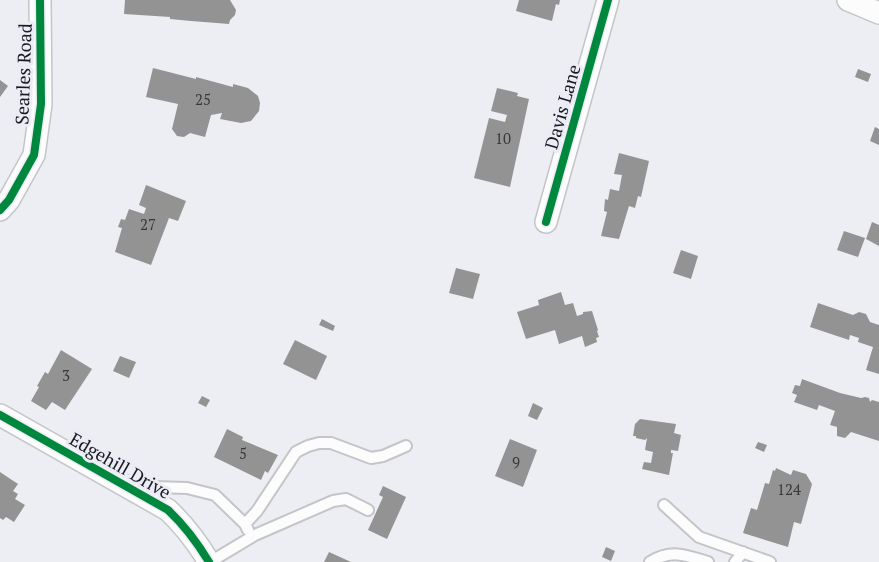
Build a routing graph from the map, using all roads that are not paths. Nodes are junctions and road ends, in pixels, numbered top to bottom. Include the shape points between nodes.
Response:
1 (40, 0) edge
2 (608, 0) edge
3 (848, 0) edge
4 (879, 13) edge
5 (0, 210) edge
6 (546, 222) dead end
7 (0, 415) edge
8 (406, 446) dead end
9 (141, 494) junction
10 (664, 505) dead end
11 (368, 510) dead end
12 (245, 524) junction
13 (251, 538) junction
14 (743, 552) junction
15 (209, 562) edge
16 (650, 562) edge
17 (708, 562) edge
18 (735, 562) edge
19 (770, 562) edge

1 - 5 street, Searles Road via 41,104 34,155
2 - 6 street, Davis Lane
3 - 4 street
7 - 9 street, Edgehill Drive
8 - 12 lane via 371,458 331,443 308,446 296,452
9 - 12 lane via 154,487 187,488 215,495
9 - 15 street, Edgehill Drive via 184,525
10 - 14 lane via 699,537
11 - 13 lane via 346,499 333,501
12 - 13 lane
13 - 15 lane
14 - 18 lane
14 - 19 lane
16 - 17 lane via 662,555 683,554

